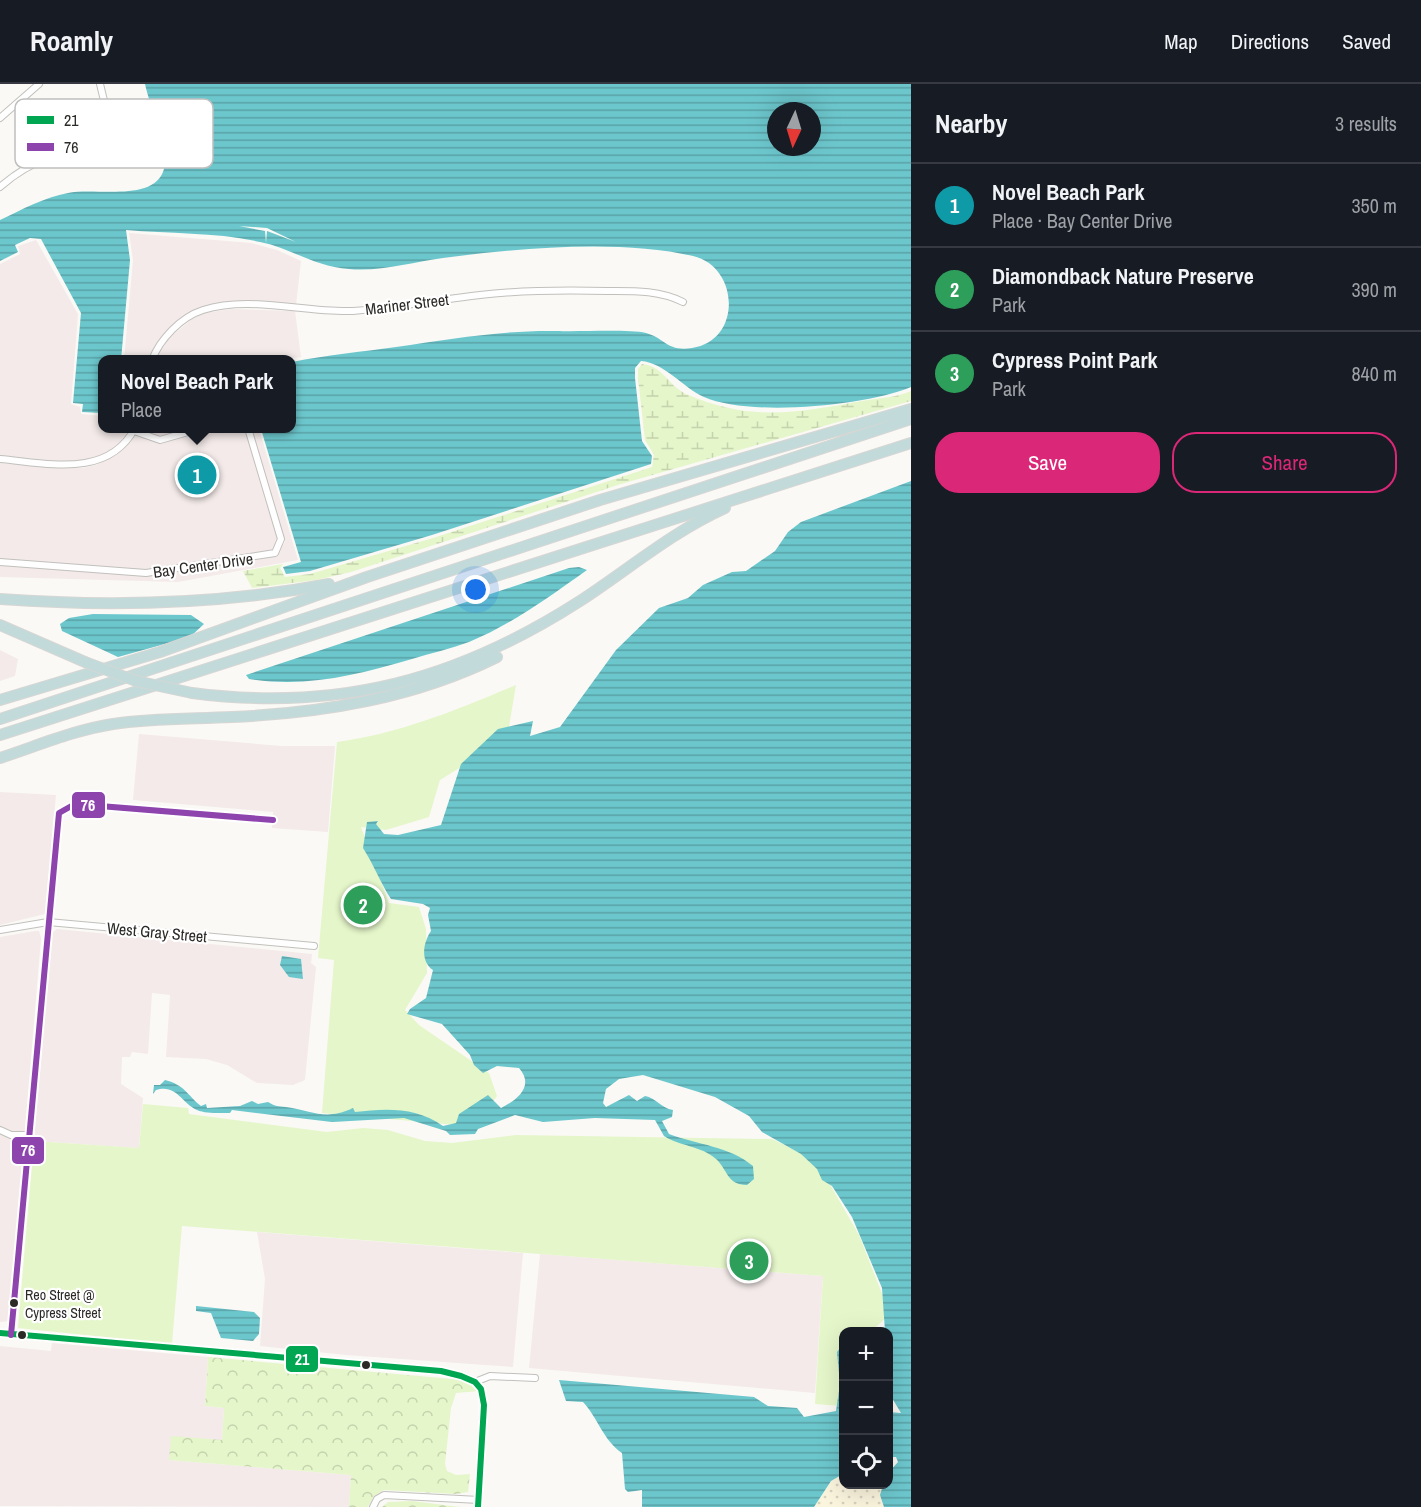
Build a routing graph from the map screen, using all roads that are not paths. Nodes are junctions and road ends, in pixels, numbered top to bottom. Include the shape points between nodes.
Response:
1 (39, 84) edge
2 (100, 84) edge
3 (22, 99) edge
4 (104, 99) edge
5 (15, 105) edge
6 (0, 118) edge
7 (26, 168) edge
8 (0, 187) edge
9 (683, 302) dead end
10 (155, 355) edge
11 (911, 409) edge
12 (911, 419) edge
13 (131, 433) edge
14 (142, 433) edge
15 (187, 433) edge
16 (249, 433) edge
17 (911, 443) edge
18 (0, 459) edge
19 (781, 484) junction
20 (0, 562) edge
21 (367, 577) junction
22 (0, 599) edge
23 (581, 600) junction
24 (0, 625) edge
25 (0, 700) edge
26 (0, 719) edge
27 (0, 735) edge
28 (0, 758) edge
29 (273, 820) dead end
30 (48, 922) junction
31 (0, 930) edge
32 (314, 946) dead end
33 (0, 1130) edge
34 (30, 1135) junction
35 (0, 1333) edge
36 (11, 1335) junction
37 (535, 1378) dead end
38 (475, 1382) junction
39 (478, 1504) edge
40 (374, 1507) edge

1 - 3 street
2 - 4 street
5 - 6 street
7 - 8 street
9 - 10 street, Mariner Street via 646,292 559,290 353,311 232,306 202,310 190,317 168,334
11 - 21 highway via 658,482
12 - 26 highway
13 - 18 street via 116,451 96,462 68,465
14 - 15 street via 160,440
16 - 20 street, Bay Center Drive via 282,542 275,553 146,573
17 - 19 highway
19 - 23 highway via 688,526
19 - 27 highway
21 - 22 highway via 263,595 184,603 109,605
21 - 25 highway via 160,652
23 - 24 highway, bridge via 495,650 438,673 328,697 283,699 192,693 136,681
23 - 28 highway via 506,652 456,675 400,693 287,714 112,724
29 - 30 street via 75,804 62,809 57,818
30 - 31 street, West Gray Street
30 - 32 street, West Gray Street
30 - 34 street
33 - 34 street via 11,1135
34 - 36 street
35 - 36 street
36 - 38 street via 425,1369
37 - 38 street via 490,1376
38 - 39 street via 484,1405
39 - 40 street via 384,1495

